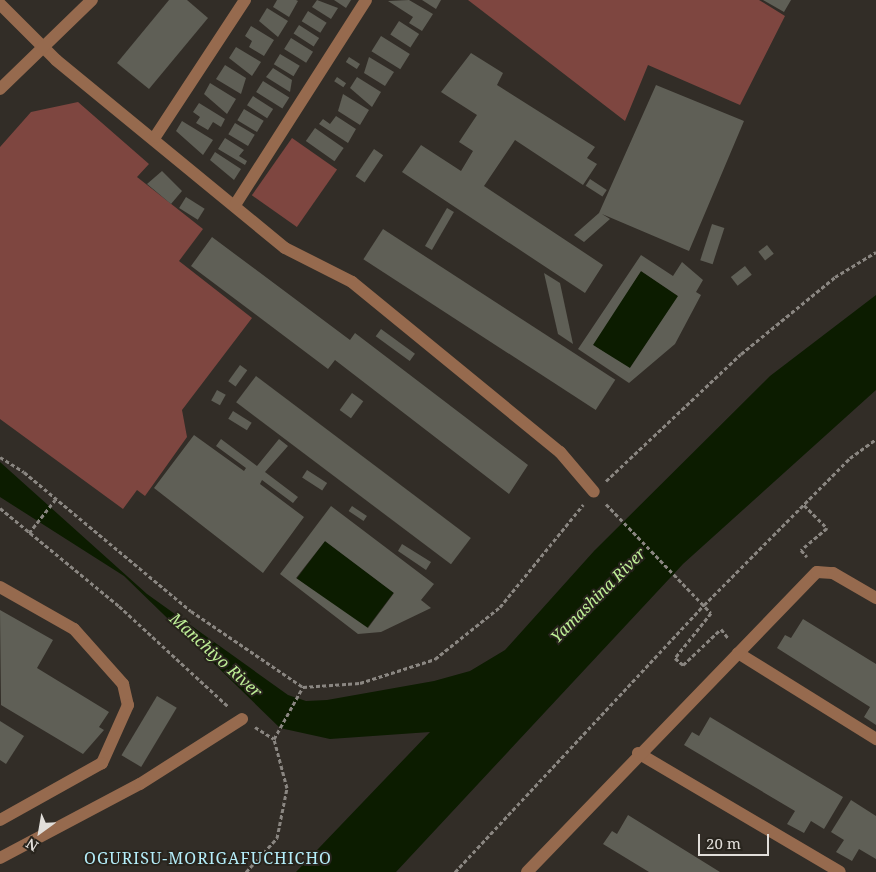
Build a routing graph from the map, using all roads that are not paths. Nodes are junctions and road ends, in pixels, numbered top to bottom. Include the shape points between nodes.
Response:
1 (92, 0) edge
2 (245, 0) edge
3 (366, 0) edge
4 (0, 4) edge
5 (45, 46) junction
6 (0, 89) edge
7 (155, 137) junction
8 (235, 205) junction
9 (598, 497) road end
10 (0, 586) edge
11 (876, 598) edge
12 (738, 653) junction
13 (242, 719) road end
14 (876, 739) edge
15 (638, 753) junction
16 (0, 820) edge
17 (0, 858) edge
18 (527, 872) edge
19 (840, 872) edge

1 - 5 street
2 - 7 street
3 - 8 street
4 - 5 street
5 - 6 street
5 - 7 street
7 - 8 street
8 - 9 street via 285,248 352,282 377,307 560,452
10 - 16 street via 74,630 123,684 128,705 102,763
11 - 12 street via 833,573 817,572
12 - 14 street
12 - 15 street
13 - 17 street via 140,784
15 - 18 street
15 - 19 street

